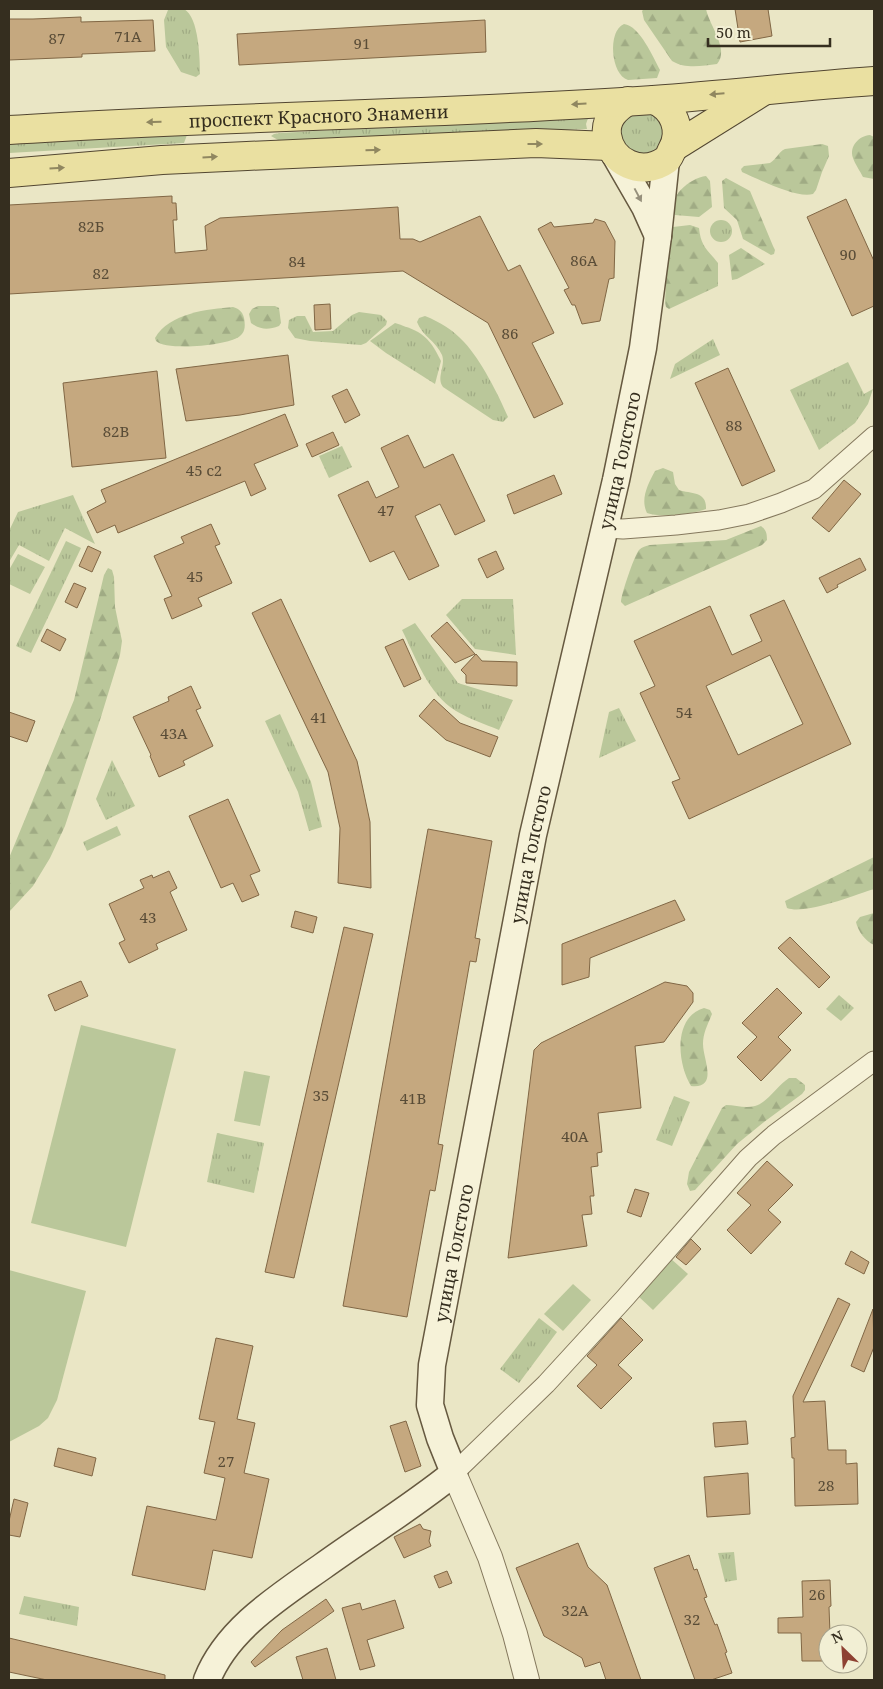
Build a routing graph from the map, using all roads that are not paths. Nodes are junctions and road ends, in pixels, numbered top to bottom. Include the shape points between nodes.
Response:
1 (874, 80) edge
2 (766, 90) junction
3 (641, 100) junction
4 (247, 119) junction
5 (9, 130) edge
6 (612, 151) junction
7 (670, 153) junction
8 (247, 156) junction
9 (9, 173) edge
10 (658, 236) junction
11 (874, 436) edge
12 (605, 528) junction
13 (874, 1061) edge
14 (454, 1473) junction
15 (207, 1680) edge
16 (527, 1680) edge

1 - 2 main road, проспект Красного Знамени
2 -> 3 main road, проспект Красного Знамени
2 - 7 main road, проспект Красного Знамени
3 -> 4 main road, проспект Красного Знамени
3 - 6 main road via 616,108 610,117 607,133
3 - 7 main road via 660,102 674,119 677,136
4 -> 5 main road, проспект Красного Знамени
4 - 8 main road via 252,142
6 - 7 main road, проспект Красного Знамени via 628,164 638,167 649,166
8 -> 6 main road, проспект Красного Знамени via 536,144
6 -> 10 main road
7 - 10 main road, улица Толстого
9 -> 8 main road, проспект Красного Знамени
10 - 12 main road, улица Толстого via 644,348
11 - 12 street via 814,489 749,514 676,525
12 - 14 main road, улица Толстого via 533,835 432,1365 430,1405
13 - 14 street via 748,1158 546,1384
14 - 15 main road via 271,1604 232,1640 214,1664
14 - 16 street, улица Толстого via 490,1557

